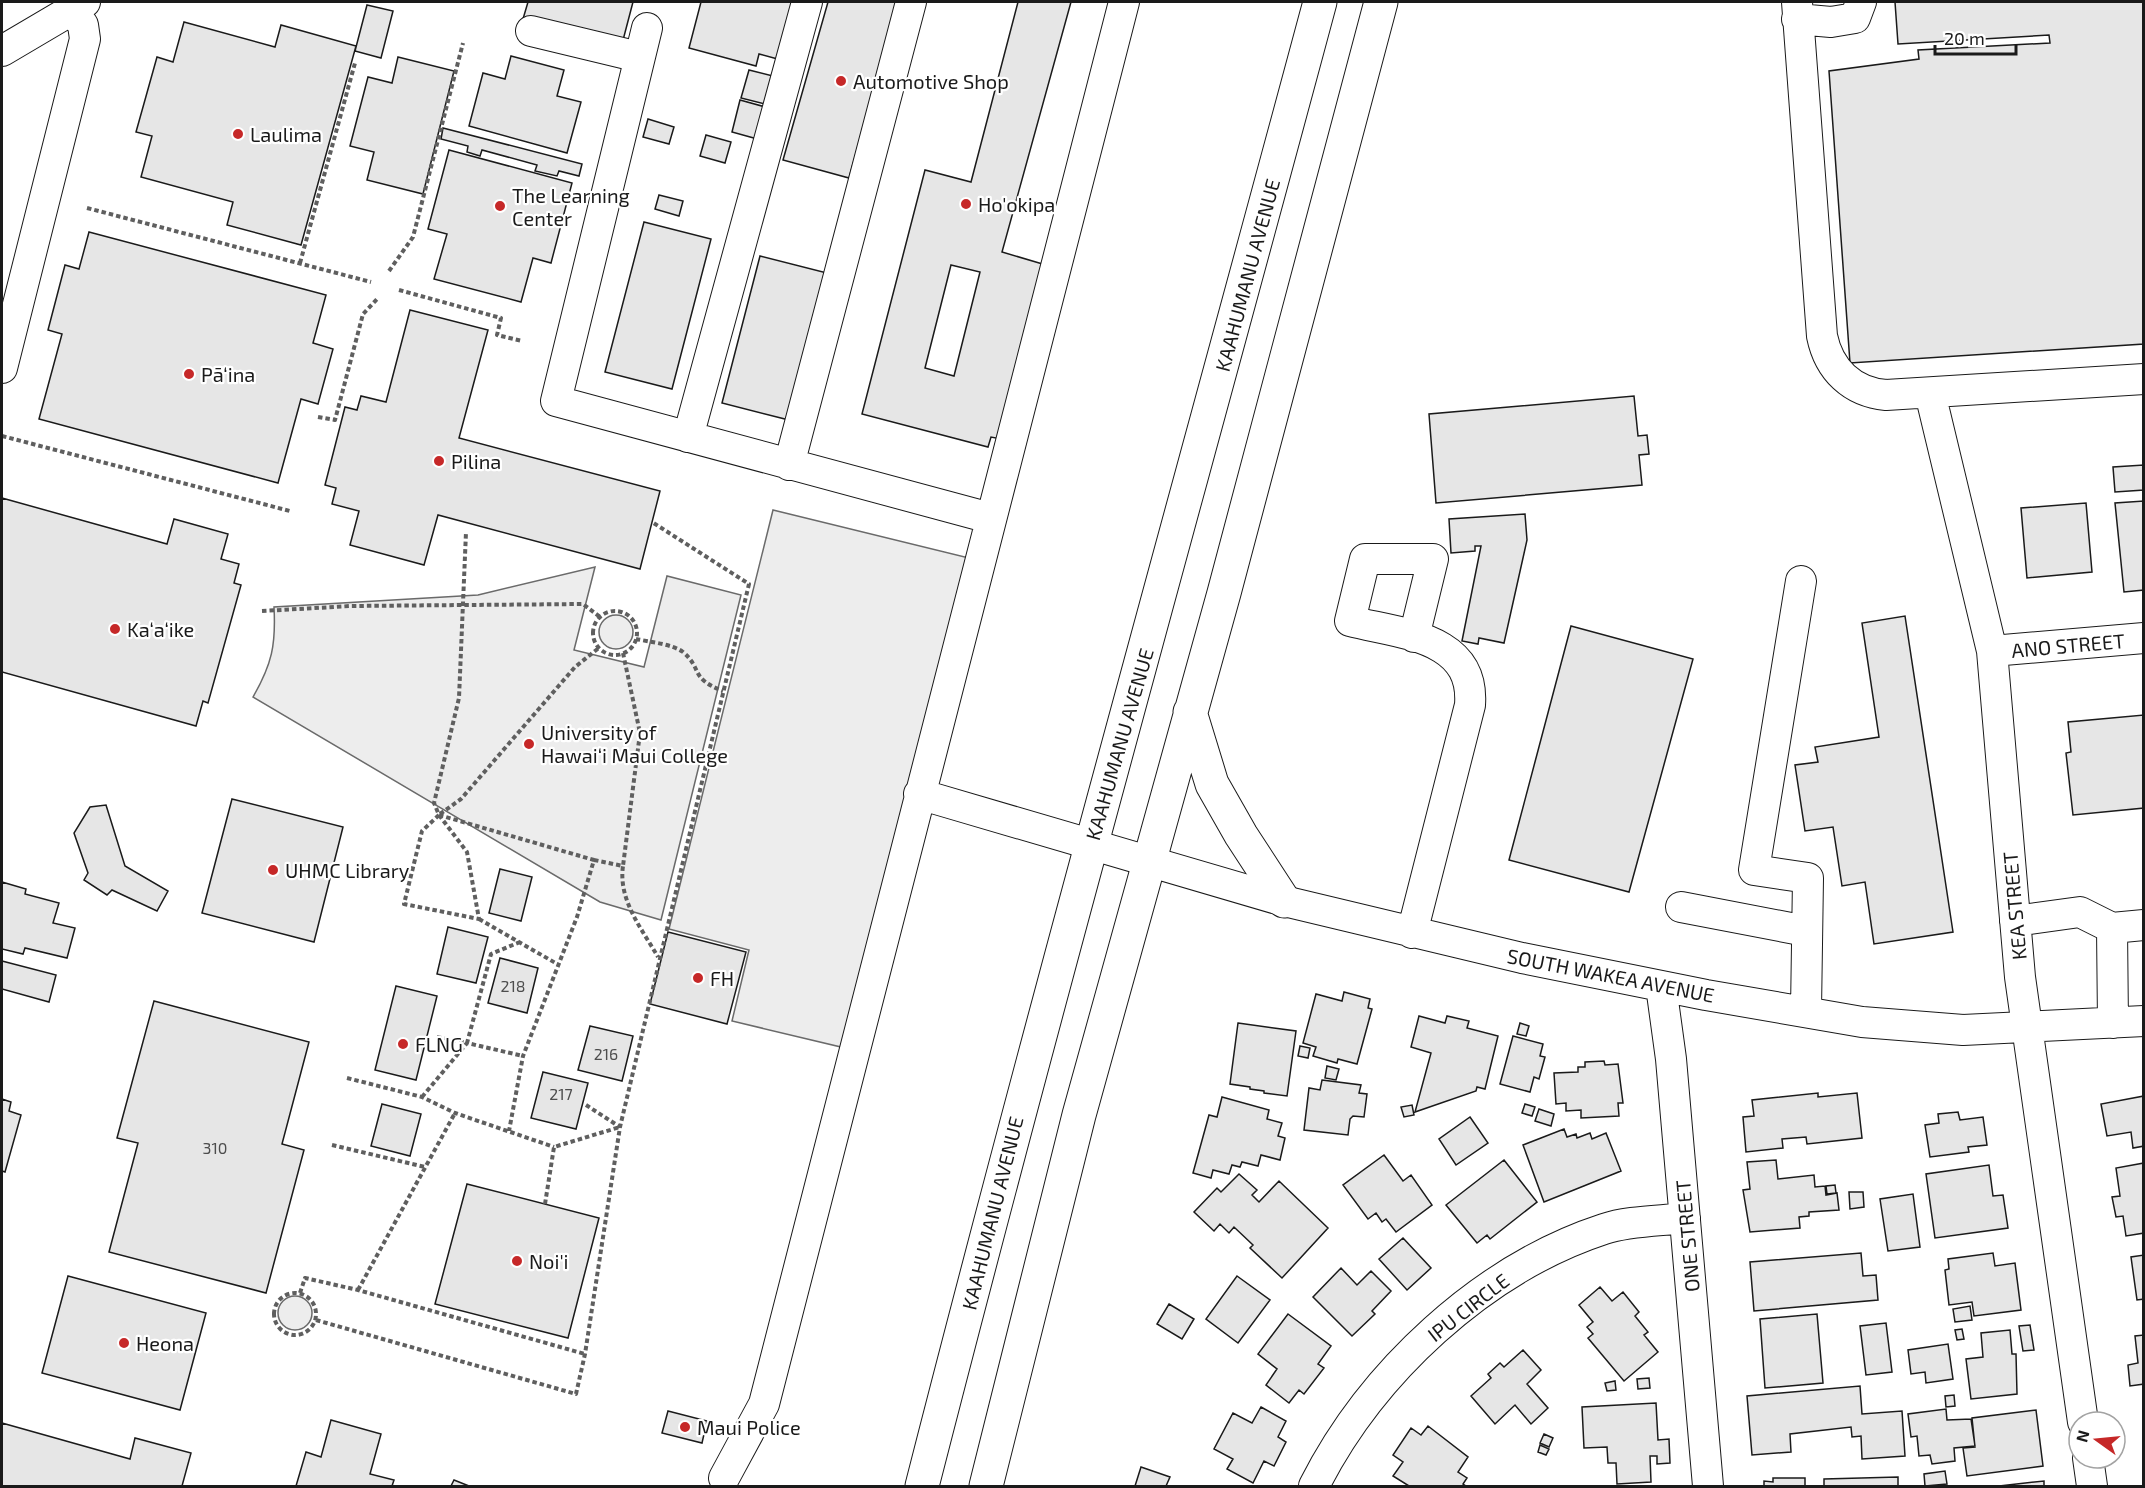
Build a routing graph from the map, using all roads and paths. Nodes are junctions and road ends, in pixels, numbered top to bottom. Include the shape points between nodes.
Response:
1 (807, 2) edge
2 (912, 2) edge
3 (1124, 2) edge
4 (1320, 2) edge
5 (1381, 2) edge
6 (1860, 2) edge
7 (79, 6) edge
8 (1797, 10) edge
9 (647, 28) dead end
10 (531, 31) dead end
11 (463, 43) dead end
12 (2, 51) edge
13 (639, 57) junction
14 (355, 63) dead end
15 (87, 208) dead end
16 (300, 262) junction
17 (389, 271) dead end
18 (371, 282) dead end
19 (399, 290) dead end
20 (378, 298) dead end
21 (522, 341) dead end
22 (2, 368) edge
23 (2144, 379) edge
24 (1930, 393) junction
25 (318, 417) dead end
26 (2, 436) edge
27 (687, 437) junction
28 (789, 465) junction
29 (290, 511) dead end
30 (990, 518) junction
31 (652, 522) dead end
32 (466, 532) dead end
33 (1801, 581) dead end
34 (461, 606) junction
35 (262, 611) dead end
36 (600, 617) junction
37 (1414, 637) dead end
38 (2144, 638) edge
39 (636, 639) junction
40 (600, 647) junction
41 (1992, 651) junction
42 (623, 653) junction
43 (723, 691) junction
44 (1190, 712) junction
45 (919, 794) junction
46 (439, 815) junction
47 (1091, 844) junction
48 (594, 860) junction
49 (1150, 862) junction
50 (623, 866) junction
51 (1284, 901) junction
52 (1681, 907) dead end
53 (479, 919) junction
54 (2015, 921) junction
55 (2143, 926) edge
56 (2112, 928) junction
57 (1806, 931) junction
58 (1412, 933) junction
59 (520, 942) junction
60 (658, 957) junction
61 (559, 965) junction
62 (1661, 986) junction
63 (1806, 1010) junction
64 (2144, 1021) edge
65 (2113, 1023) junction
66 (2026, 1028) junction
67 (437, 1037) dead end
68 (468, 1043) junction
69 (523, 1056) junction
70 (347, 1078) dead end
71 (422, 1097) junction
72 (586, 1105) dead end
73 (455, 1113) junction
74 (620, 1127) junction
75 (508, 1131) junction
76 (332, 1145) dead end
77 (554, 1147) junction
78 (425, 1167) junction
79 (545, 1204) dead end
80 (1685, 1218) junction
81 (358, 1290) junction
82 (300, 1293) junction
83 (316, 1320) junction
84 (585, 1354) junction
85 (2081, 1410) edge
86 (2090, 1470) edge
87 (724, 1478) dead end
88 (921, 1486) edge
89 (986, 1486) edge
90 (1314, 1486) edge
91 (1708, 1486) edge
92 (2092, 1486) edge

1 - 27 street
2 - 28 street
3 - 30 street
4 - 47 main road, KAAHUMANU AVENUE
5 - 44 main road
6 - 8 street via 1855,18 1831,22
7 - 12 street
7 - 22 street via 85,39
8 - 24 street via 1826,351 1843,377 1870,393
9 - 13 street
10 - 13 street
11 - 17 path via 413,237
13 - 27 street via 556,401
14 - 16 path
15 - 16 path
16 - 18 path
19 - 21 path via 501,318 497,335
20 - 25 path via 363,314 335,420
23 - 24 street
24 - 41 street, KEA STREET
26 - 29 path
27 - 28 street
28 - 30 street
30 - 45 street
31 - 43 path via 748,584
32 - 34 path
33 - 57 street via 1754,870 1808,878
34 - 35 path
34 - 36 path via 583,604
34 - 46 path via 459,698 434,803
36 - 39 path via 615,611 626,614 636,627
36 - 40 path via 594,633
37 - 58 street via 1438,644 1454,655 1466,672 1471,698
38 - 41 street, ANO STREET
39 - 42 path
39 - 43 path via 680,650 705,684
40 - 42 path via 609,653
40 - 46 path via 575,667 461,799
41 - 54 street, KEA STREET
42 - 50 path via 640,733
43 - 60 path
44 - 49 main road
44 - 51 main road via 1212,784
45 - 47 street, SOUTH WAKEA AVENUE
45 - 87 street via 764,1404
46 - 48 path
46 - 53 path via 467,852
46 - 53 path via 422,831 404,903
47 - 49 street, SOUTH WAKEA AVENUE
47 - 88 main road, KAAHUMANU AVENUE
48 - 50 path
48 - 61 path
49 - 51 street, SOUTH WAKEA AVENUE
49 - 89 main road via 1079,1115
50 - 60 path via 621,883 627,902
51 - 58 street, SOUTH WAKEA AVENUE
52 - 57 street
53 - 59 path
54 - 56 street via 2080,912
54 - 66 street, KEA STREET
55 - 56 street
56 - 65 street
57 - 63 street
58 - 62 street, SOUTH WAKEA AVENUE
59 - 61 path
59 - 68 path via 491,954
60 - 74 path
61 - 69 path
62 - 63 street, SOUTH WAKEA AVENUE
62 - 80 street, ONE STREET
63 - 66 street, SOUTH WAKEA AVENUE via 1862,1022 1906,1026 1963,1030
64 - 65 street, SOUTH WAKEA AVENUE
65 - 66 street, SOUTH WAKEA AVENUE
66 - 85 street, KEA STREET
67 - 68 path
68 - 69 path
68 - 71 path
69 - 75 path
70 - 71 path
71 - 73 path
72 - 74 path
73 - 75 path
73 - 78 path
74 - 77 path
74 - 84 path
75 - 77 path
76 - 78 path
77 - 79 path
78 - 81 path
80 - 90 street, IPU CIRCLE via 1605,1228 1502,1277 1433,1331 1387,1377 1357,1415
80 - 91 street, ONE STREET
81 - 82 path via 305,1278
81 - 84 path
82 - 83 path via 314,1303
82 - 83 path via 284,1295 276,1303 276,1324 283,1332 298,1335
83 - 84 path via 576,1394
86 - 92 street

